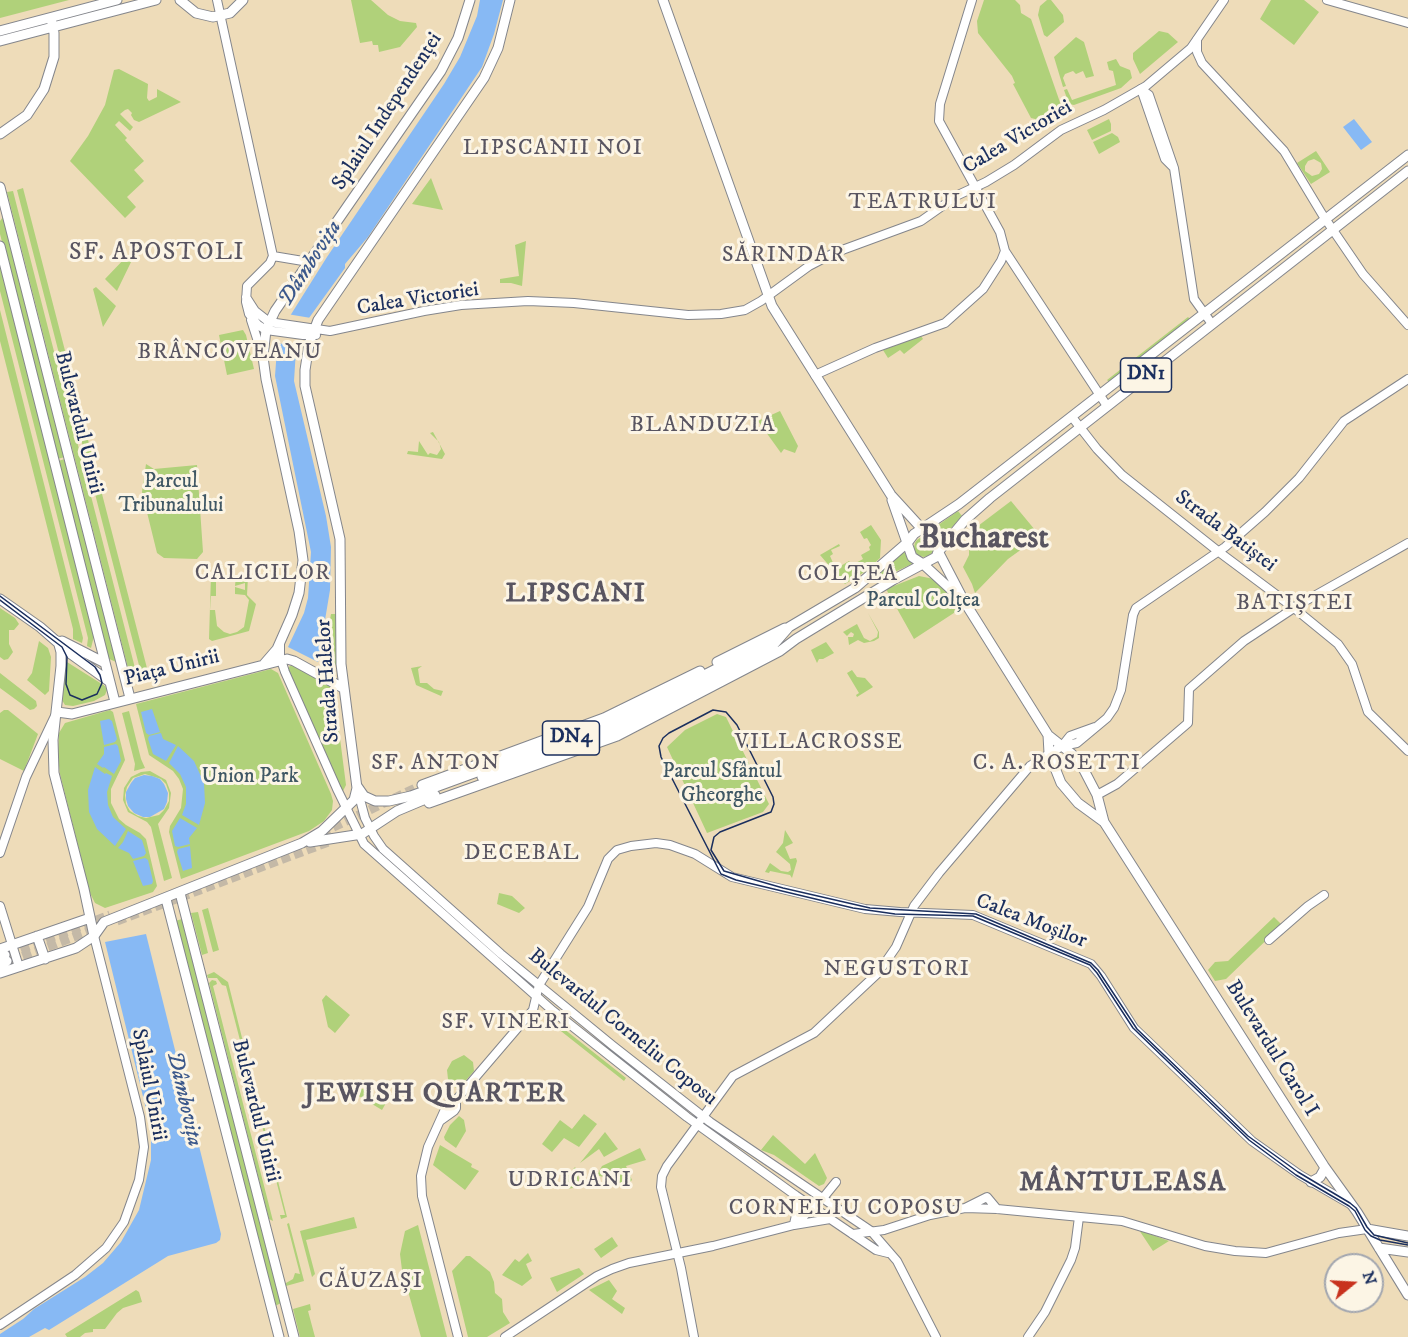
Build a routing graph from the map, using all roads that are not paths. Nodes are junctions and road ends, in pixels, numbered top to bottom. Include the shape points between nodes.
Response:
1 (117, 0) edge
2 (156, 0) edge
3 (180, 0) edge
4 (217, 0) edge
5 (243, 0) edge
6 (471, 0) edge
7 (510, 0) edge
8 (663, 0) edge
9 (972, 0) edge
10 (1224, 0) edge
11 (1328, 0) edge
12 (221, 17) junction
13 (52, 22) junction
14 (1408, 23) edge
15 (0, 31) edge
16 (1197, 40) junction
17 (0, 41) edge
18 (1141, 89) junction
19 (0, 134) edge
20 (1408, 155) edge
21 (1408, 171) edge
22 (975, 187) junction
23 (0, 188) edge
24 (1325, 219) junction
25 (1332, 229) junction
26 (0, 246) edge
27 (1005, 251) junction
28 (273, 256) junction
29 (309, 262) junction
30 (768, 296) junction
31 (246, 297) junction
32 (249, 314) junction
33 (1204, 314) junction
34 (1212, 324) junction
35 (1408, 325) edge
36 (268, 326) junction
37 (308, 332) junction
38 (263, 357) junction
39 (815, 375) junction
40 (1408, 379) edge
41 (1100, 396) junction
42 (1107, 406) junction
43 (1072, 417) junction
44 (1080, 427) junction
45 (891, 495) junction
46 (923, 530) junction
47 (908, 542) junction
48 (1408, 543) edge
49 (939, 552) junction
50 (1219, 552) junction
51 (923, 564) junction
52 (0, 599) edge
53 (964, 601) junction
54 (1294, 608) junction
55 (789, 627) junction
56 (779, 636) junction
57 (796, 639) junction
58 (58, 641) junction
59 (100, 642) junction
60 (280, 644) junction
61 (769, 650) junction
62 (87, 654) junction
63 (281, 660) junction
64 (105, 663) junction
65 (264, 664) junction
66 (110, 682) junction
67 (343, 688) junction
68 (130, 698) junction
69 (115, 702) junction
70 (57, 712) junction
71 (72, 714) junction
72 (642, 720) junction
73 (54, 730) junction
74 (1048, 735) junction
75 (1062, 746) junction
76 (526, 749) junction
77 (1408, 751) edge
78 (1049, 753) junction
79 (422, 785) tunnel mouth
80 (357, 787) junction
81 (1097, 795) junction
82 (429, 803) dead end
83 (1078, 803) junction
84 (346, 809) junction
85 (1104, 822) junction
86 (370, 830) junction
87 (359, 835) junction
88 (302, 843) junction
89 (0, 853) edge
90 (180, 893) junction
91 (1324, 895) dead end
92 (166, 899) junction
93 (0, 906) edge
94 (910, 913) junction
95 (90, 918) junction
96 (104, 922) junction
97 (37, 936) junction
98 (94, 936) junction
99 (1269, 940) dead end
100 (12, 945) junction
101 (3, 957) edge
102 (45, 959) junction
103 (19, 968) junction
104 (0, 973) edge
105 (539, 985) junction
106 (537, 996) junction
107 (703, 1117) junction
108 (697, 1125) junction
109 (1325, 1168) junction
110 (836, 1182) dead end
111 (1311, 1182) junction
112 (795, 1195) junction
113 (823, 1198) junction
114 (1350, 1204) junction
115 (814, 1208) junction
116 (965, 1208) junction
117 (997, 1209) junction
118 (1079, 1217) junction
119 (830, 1219) junction
120 (794, 1225) junction
121 (1366, 1229) junction
122 (871, 1231) junction
123 (853, 1234) junction
124 (1408, 1236) edge
125 (1378, 1248) junction
126 (1407, 1252) edge
127 (888, 1253) junction
128 (678, 1254) junction
129 (1390, 1266) junction
130 (1408, 1295) edge
131 (0, 1325) edge
132 (279, 1337) edge
133 (294, 1337) edge
134 (458, 1337) edge
135 (506, 1337) edge
136 (694, 1337) edge
137 (936, 1337) edge
138 (1028, 1337) edge

1 - 13 main road
2 - 13 main road
3 - 12 main road via 196,13
4 - 12 main road
5 - 12 main road via 235,10
6 - 29 main road, Splaiul Independenței via 441,71
7 - 37 main road via 498,48 484,78
8 - 30 main road
9 - 22 street via 938,113 943,131
10 - 16 main road, Calea Victoriei
11 - 14 street
12 - 28 main road
13 - 15 main road
13 - 17 main road
13 - 19 main road via 54,57 45,90 27,115
16 - 18 main road, Calea Victoriei
16 - 24 street via 1202,63 1284,151
18 - 22 main road, Calea Victoriei via 1060,130 1014,165
18 - 33 street via 1149,95 1174,168 1193,293
20 - 24 main road, DN1
21 - 25 main road, DN1
22 - 27 street via 1002,236
22 - 30 main road, Calea Victoriei via 911,226 855,243 822,259
23 - 68 main road, Bulevardul Unirii
24 - 25 street
24 - 33 main road, DN1
25 - 34 main road, DN1
25 - 35 street via 1363,274
26 - 59 main road, Bulevardul Unirii
27 - 39 street via 982,289 945,323
27 - 41 street
28 - 29 main road
28 - 31 main road via 248,283
29 - 36 main road, Splaiul Independenței
30 - 37 main road, Calea Victoriei via 745,310 714,315 528,301 461,305
30 - 39 main road
31 - 32 main road
31 - 36 main road
32 - 36 main road via 258,325
32 - 38 main road
33 - 34 street
33 - 41 main road, DN1
34 - 42 main road, DN1
36 - 37 main road, Calea Victoriei
36 - 38 main road, Splaiul Independenței
37 - 67 main road, Strada Halelor via 305,381 339,528
38 - 60 main road, Splaiul Independenței via 303,560 295,607
39 - 45 main road
40 - 50 street via 1344,422 1275,502
41 - 42 street
41 - 43 main road, DN1
42 - 44 main road, DN1
43 - 44 street, Strada Batiștei
43 - 46 main road, DN1
44 - 49 main road, DN1 via 972,513
44 - 50 street, Strada Batiștei via 1122,475
45 - 46 main road
45 - 47 main road
46 - 47 main road, DN4
46 - 49 main road via 934,535
47 - 51 main road via 912,557
47 - 55 main road, DN4 via 855,588
48 - 54 street
49 - 51 main road, DN4
49 - 53 main road
50 - 54 street, Strada Batiștei
50 - 75 street via 1136,608 1119,696 1110,715 1077,743
51 - 53 main road
51 - 57 main road, DN4
52 - 58 main road
53 - 74 main road
54 - 77 street, Strada Batiștei via 1345,653 1368,712
54 - 81 street via 1244,641 1189,689 1188,723 1117,784
55 - 56 main road, DN4
55 - 76 main road, DN4 via 627,708
56 - 61 main road
56 - 76 main road, DN4 via 624,717
57 - 61 main road, DN4
57 - 72 main road, DN4 via 780,651
58 - 62 main road
58 - 66 main road
58 - 70 main road via 61,666
59 - 62 main road via 96,650
59 - 64 main road, Bulevardul Unirii
60 - 63 main road, Splaiul Independenței
60 - 65 main road, Splaiul Independenței
61 - 72 main road, DN4
62 - 64 main road
63 - 65 main road, Piața Unirii
63 - 67 main road via 292,660
63 - 84 main road
64 - 66 main road, Bulevardul Unirii
65 - 68 main road, Piața Unirii
66 - 69 main road
67 - 80 main road, Strada Halelor
68 - 69 main road, Piața Unirii
69 - 71 main road, Piața Unirii
70 - 71 main road, Piața Unirii
70 - 73 main road
70 - 89 street via 26,777
71 - 73 main road, Piața Unirii via 62,717
72 - 82 main road, DN4 via 617,736
72 - 86 main road, DN4 via 415,802
73 - 95 main road via 54,773
74 - 75 main road
74 - 78 main road
75 - 78 street
75 - 81 main road via 1084,770
76 - 79 main road, DN4
76 - 80 main road, DN4 via 397,800 372,801
78 - 83 main road via 1062,783
78 - 94 street via 1023,774
80 - 84 main road via 354,800
80 - 86 main road
81 - 83 main road
81 - 85 main road
83 - 85 main road
84 - 87 main road
84 - 88 main road
85 - 109 main road, Bulevardul Carol I
86 - 87 main road
86 - 105 main road, Bulevardul Corneliu Coposu via 394,861
87 - 88 main road
87 - 106 main road, Bulevardul Corneliu Coposu via 419,894
88 - 90 main road
90 - 92 main road
90 - 133 main road, Bulevardul Unirii
91 - 99 street
92 - 96 main road
92 - 132 main road, Bulevardul Unirii
93 - 100 street
94 - 105 street, Calea Moșilor via 865,909 732,877 695,854 670,845 631,846 614,852 607,862 585,913
94 - 107 street via 884,966 866,985 814,1033 736,1073
94 - 111 street, Calea Moșilor via 973,915 1092,965 1134,1028 1234,1125
95 - 96 main road
95 - 97 main road
95 - 98 main road
96 - 98 main road
97 - 100 main road
97 - 102 main road
98 - 102 main road via 76,948
98 - 131 main road, Splaiul Unirii via 142,1128 140,1180 129,1212 106,1248 81,1271
100 - 101 main road
100 - 103 street
102 - 103 main road
103 - 104 main road
105 - 106 street
105 - 107 main road, Bulevardul Corneliu Coposu
106 - 108 main road, Bulevardul Corneliu Coposu
106 - 134 street via 530,1014 456,1100 456,1108 440,1121 425,1157 421,1188 426,1218
107 - 108 street
107 - 113 main road, Bulevardul Corneliu Coposu
108 - 112 main road, Bulevardul Corneliu Coposu
108 - 128 street via 661,1180
109 - 111 main road
109 - 114 main road, Bulevardul Carol I
110 - 113 street
111 - 114 street, Calea Moșilor
112 - 115 main road, Bulevardul Corneliu Coposu
112 - 120 main road via 798,1211
113 - 115 main road
113 - 122 main road, Bulevardul Corneliu Coposu
114 - 121 main road, Bulevardul Carol I
115 - 119 main road, Bulevardul Corneliu Coposu
115 - 120 main road
116 - 117 street
116 - 117 street via 987,1197
116 - 122 street
117 - 118 street
118 - 121 street via 1131,1223 1221,1249 1266,1253
118 - 138 street via 1071,1260
119 - 120 main road
119 - 123 main road, Bulevardul Corneliu Coposu
120 - 128 main road
121 - 124 main road
121 - 125 main road, Bulevardul Carol I
122 - 123 street
122 - 127 main road, Bulevardul Corneliu Coposu
123 - 127 main road, Bulevardul Corneliu Coposu via 876,1250
125 - 126 main road
125 - 129 main road, Bulevardul Carol I
126 - 129 main road via 1396,1256
127 - 137 main road, Bulevardul Corneliu Coposu via 897,1261
128 - 135 main road via 622,1265 600,1275
128 - 136 street
129 - 130 main road, Bulevardul Carol I

